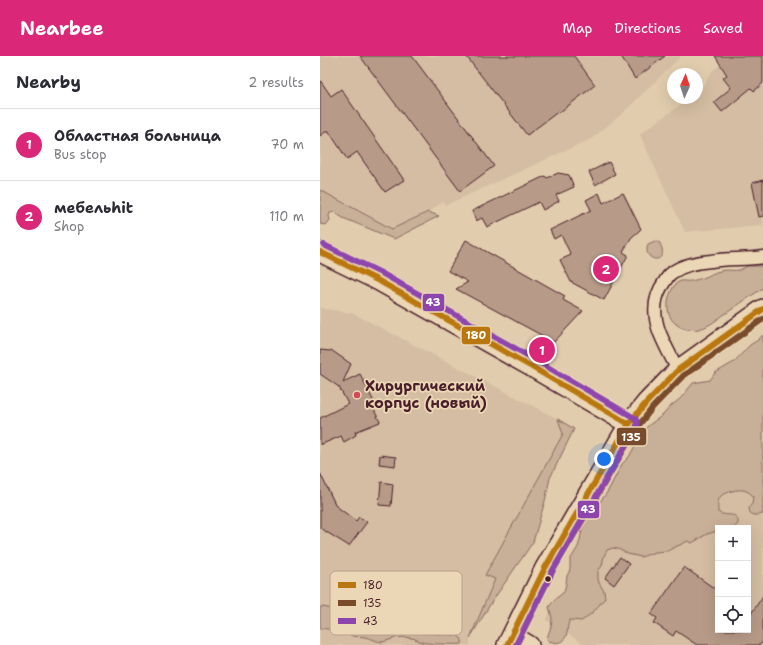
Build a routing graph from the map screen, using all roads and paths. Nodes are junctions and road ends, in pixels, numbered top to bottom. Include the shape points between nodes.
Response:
1 (320, 252) edge
2 (763, 257) edge
3 (763, 309) edge
4 (678, 370) junction
5 (629, 424) junction
6 (510, 640) edge
7 (530, 645) edge

1 - 5 main road via 379,281
2 - 4 street via 698,263 678,269 667,277 655,300 655,315 659,331
3 - 4 main road
4 - 5 main road
5 - 6 main road via 545,568
6 - 7 street

